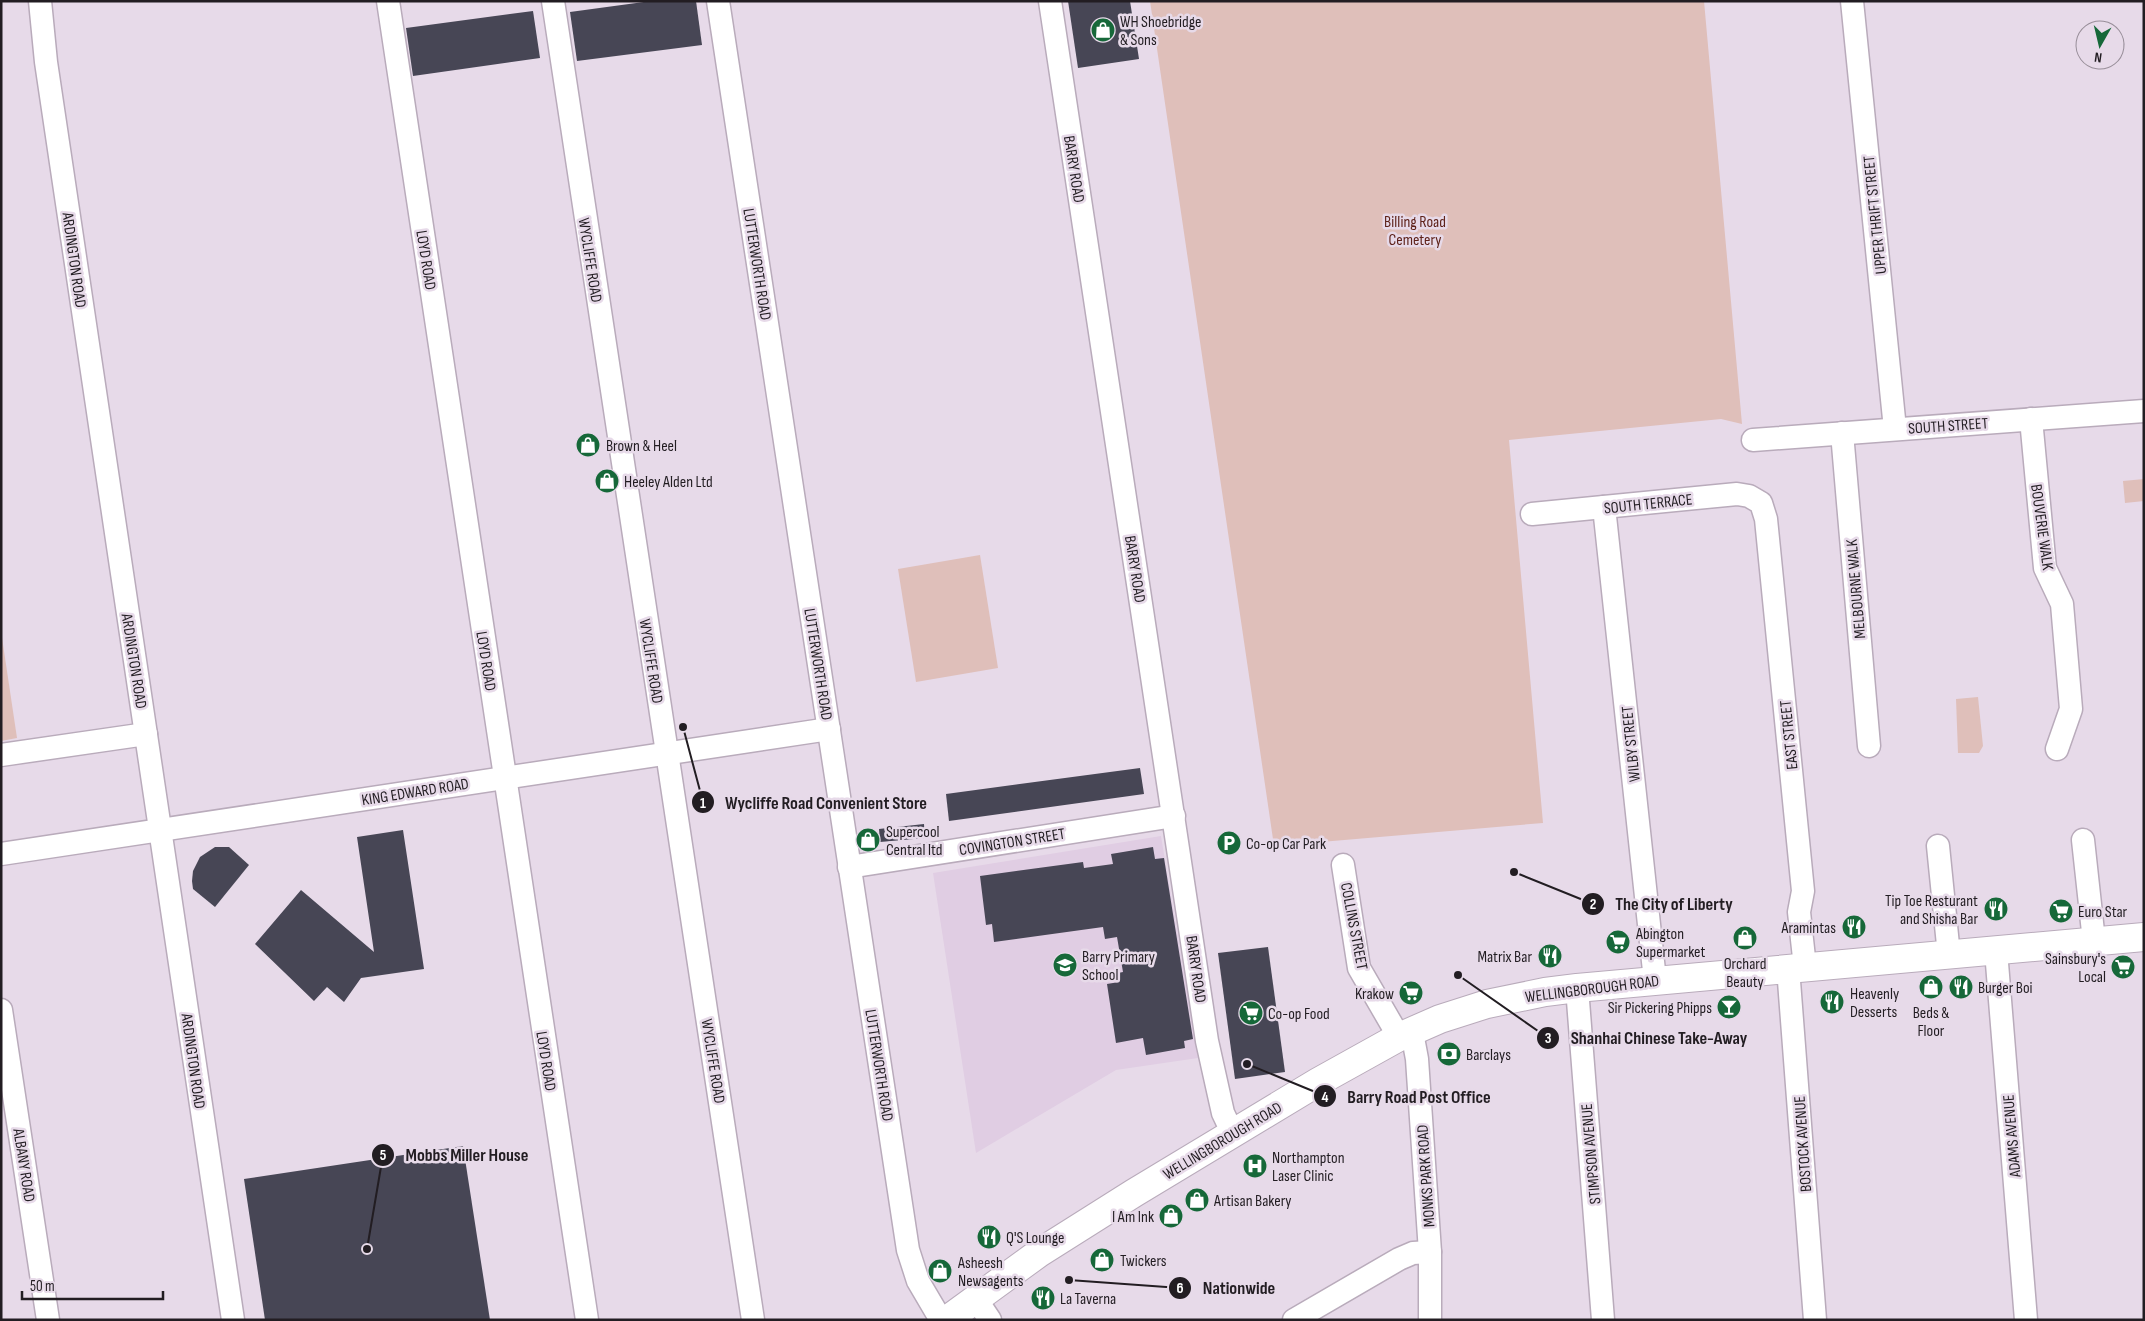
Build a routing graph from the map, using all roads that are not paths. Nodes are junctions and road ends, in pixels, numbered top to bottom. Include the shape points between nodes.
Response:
1 (40, 1) edge
2 (388, 1) edge
3 (552, 1) edge
4 (718, 1) edge
5 (1050, 1) edge
6 (1852, 1) edge
7 (2144, 411) edge
8 (2031, 419) junction
9 (1894, 429) junction
10 (1842, 433) junction
11 (1753, 440) dead end
12 (1761, 503) joint
13 (1604, 508) junction
14 (1532, 514) dead end
15 (829, 729) junction
16 (146, 734) junction
17 (1869, 746) dead end
18 (2057, 749) dead end
19 (666, 752) junction
20 (1, 755) edge
21 (504, 778) junction
22 (1174, 816) junction
23 (160, 830) junction
24 (2083, 840) dead end
25 (1938, 846) dead end
26 (1, 854) edge
27 (1343, 865) dead end
28 (849, 867) junction
29 (2144, 937) edge
30 (2094, 941) junction
31 (1996, 951) junction
32 (1949, 955) junction
33 (1796, 967) junction
34 (1655, 980) junction
35 (1577, 988) junction
36 (1, 1010) edge
37 (1404, 1035) junction
38 (1233, 1134) junction
39 (1430, 1252) junction
40 (983, 1309) edge
41 (48, 1320) edge
42 (233, 1320) edge
43 (587, 1320) edge
44 (753, 1320) edge
45 (941, 1320) edge
46 (947, 1320) edge
47 (1294, 1320) edge
48 (1430, 1320) edge
49 (1604, 1320) edge
50 (1815, 1320) edge
51 (2026, 1320) edge

1 - 16 street, ARDINGTON ROAD via 46,62
2 - 21 street, LOYD ROAD
3 - 19 street, WYCLIFFE ROAD
4 - 15 street, LUTTERWORTH ROAD
5 - 22 street, BARRY ROAD
6 - 9 street, UPPER THRIFT STREET
7 - 8 street, SOUTH STREET
8 - 9 street, SOUTH STREET
8 - 18 street, BOUVERIE WALK via 2045,568 2062,604 2071,709
9 - 10 street, SOUTH STREET
10 - 11 street, SOUTH STREET
10 - 17 street, MELBOURNE WALK
12 - 13 street, SOUTH TERRACE via 1737,494
12 - 33 street, EAST STREET via 1766,519 1803,891
13 - 14 street, SOUTH TERRACE
13 - 34 street, WILBY STREET
15 - 19 street, KING EDWARD ROAD
15 - 28 street, LUTTERWORTH ROAD
16 - 20 street
16 - 23 street, ARDINGTON ROAD
19 - 21 street, KING EDWARD ROAD
19 - 44 street, WYCLIFFE ROAD
21 - 23 street, KING EDWARD ROAD
21 - 43 street, LOYD ROAD
22 - 28 street, COVINGTON STREET
22 - 38 street, BARRY ROAD via 1207,1041 1223,1113
23 - 26 street, KING EDWARD ROAD
23 - 42 street, ARDINGTON ROAD
24 - 30 street
25 - 32 street
27 - 37 street, COLLINS STREET via 1359,968
28 - 45 street, LUTTERWORTH ROAD via 908,1250 918,1282
29 - 30 main road, WELLINGBOROUGH ROAD
30 - 31 main road, WELLINGBOROUGH ROAD
31 - 32 main road, WELLINGBOROUGH ROAD
31 - 51 street, ADAMS AVENUE
32 - 33 main road, WELLINGBOROUGH ROAD
33 - 34 main road, WELLINGBOROUGH ROAD
33 - 50 street, BOSTOCK AVENUE
34 - 35 main road, WELLINGBOROUGH ROAD
35 - 37 main road, WELLINGBOROUGH ROAD via 1487,1004
35 - 49 street, STIMPSON AVENUE
36 - 41 street, ALBANY ROAD
37 - 38 main road, WELLINGBOROUGH ROAD
37 - 39 street, MONKS PARK ROAD via 1414,1043 1417,1059
38 - 40 main road, WELLINGBOROUGH ROAD via 1039,1253
39 - 47 street via 1413,1253 1399,1259
39 - 48 street, MONKS PARK ROAD
40 - 46 main road, WELLINGBOROUGH ROAD

